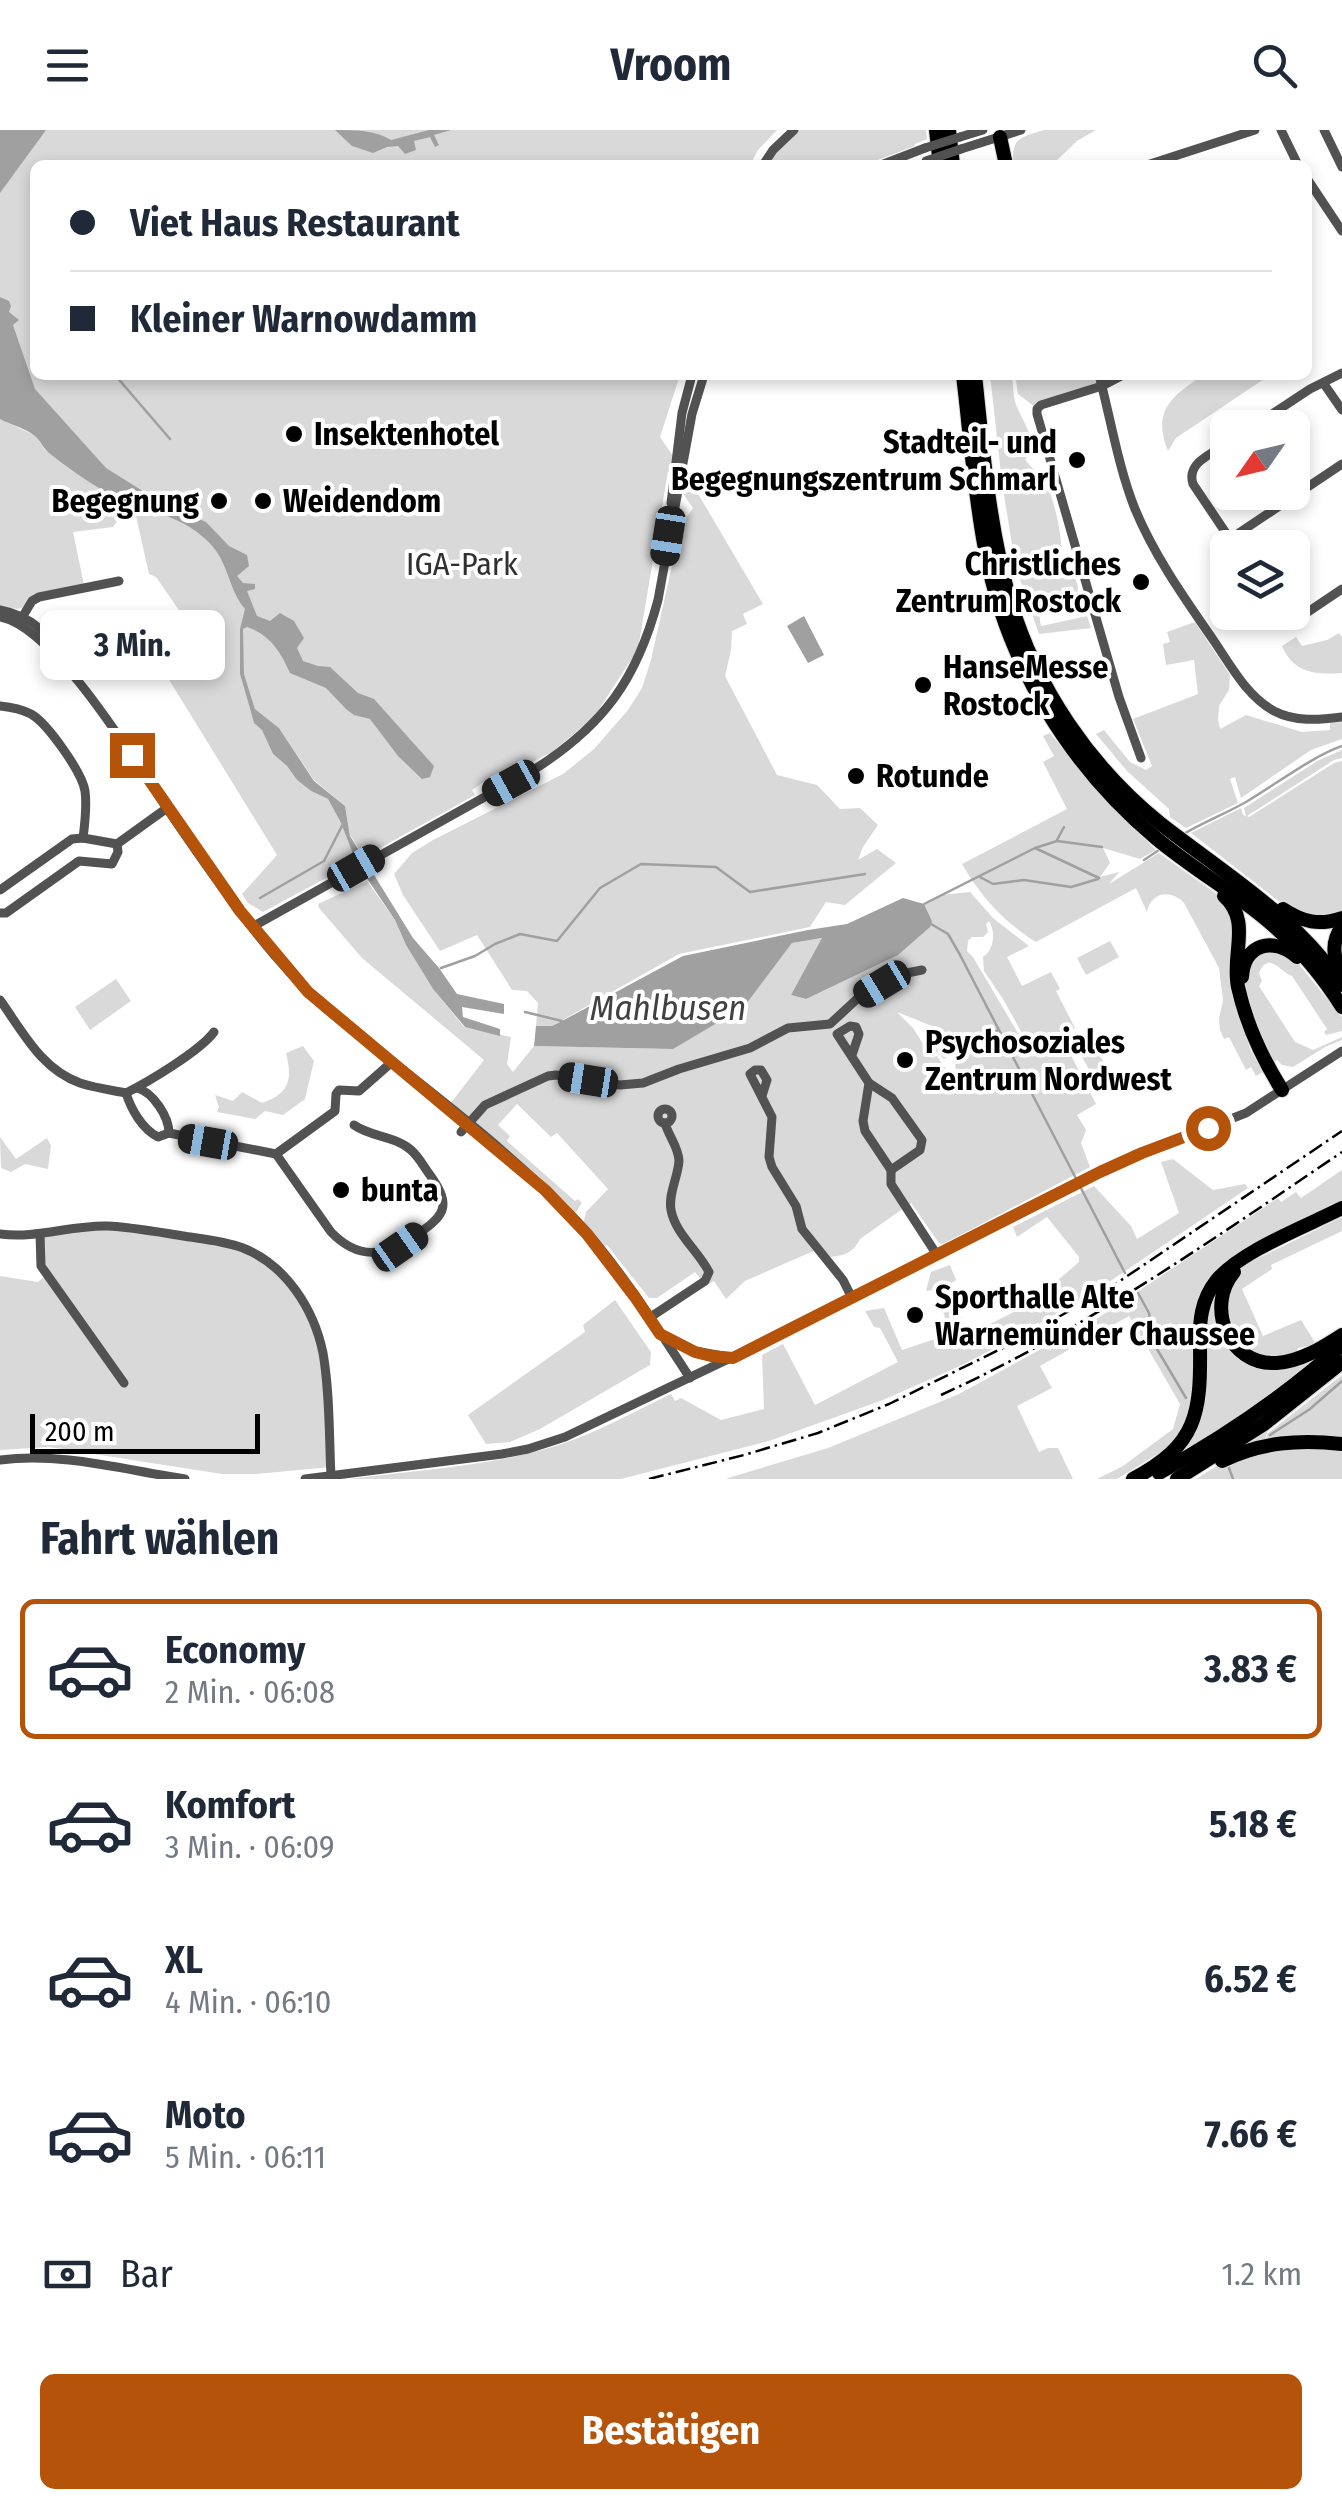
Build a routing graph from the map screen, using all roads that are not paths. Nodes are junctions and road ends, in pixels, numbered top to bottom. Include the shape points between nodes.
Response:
1 (794, 130) edge
2 (936, 130) edge
3 (984, 130) edge
4 (1022, 130) edge
5 (1255, 130) edge
6 (1281, 130) edge
7 (1324, 130) edge
8 (997, 132) edge
9 (957, 139) edge
10 (766, 160) edge
11 (894, 160) edge
12 (933, 160) edge
13 (936, 160) edge
14 (1005, 160) edge
15 (1162, 160) edge
16 (1296, 160) edge
17 (1342, 167) edge
18 (1312, 186) edge
19 (1342, 231) edge
20 (1342, 372) edge
21 (691, 380) edge
22 (703, 380) edge
23 (960, 380) edge
24 (976, 380) edge
25 (1101, 380) edge
26 (1324, 384) junction
27 (1278, 410) edge
28 (1342, 410) edge
29 (1210, 455) edge
30 (1342, 464) edge
31 (1210, 508) edge
32 (1251, 530) edge
33 (668, 536) junction
34 (119, 581) dead end
35 (1342, 589) edge
36 (1310, 611) edge
37 (0, 614) edge
38 (22, 620) junction
39 (0, 706) edge
40 (1342, 717) edge
41 (1141, 758) dead end
42 (167, 808) junction
43 (1167, 837) junction
44 (83, 838) junction
45 (117, 844) junction
46 (1185, 851) junction
47 (1195, 869) junction
48 (0, 889) edge
49 (1260, 898) junction
50 (0, 913) edge
51 (1342, 918) edge
52 (1342, 926) edge
53 (252, 927) junction
54 (922, 970) dead end
55 (1339, 985) edge
56 (0, 1000) edge
57 (1244, 1003) junction
58 (1342, 1007) edge
59 (214, 1032) dead end
60 (1342, 1051) edge
61 (852, 1055) dead end
62 (392, 1062) junction
63 (869, 1083) junction
64 (137, 1088) junction
65 (1282, 1090) junction
66 (126, 1093) junction
67 (762, 1096) dead end
68 (665, 1123) dead end
69 (354, 1125) dead end
70 (465, 1128) junction
71 (168, 1133) junction
72 (276, 1154) junction
73 (891, 1170) junction
74 (1342, 1210) edge
75 (0, 1234) edge
76 (40, 1234) junction
77 (937, 1255) junction
78 (852, 1298) junction
79 (649, 1318) junction
80 (660, 1334) junction
81 (1342, 1335) edge
82 (1342, 1345) edge
83 (733, 1358) junction
84 (1342, 1362) edge
85 (690, 1378) junction
86 (124, 1383) dead end
87 (1342, 1444) edge
88 (0, 1460) edge
89 (1193, 1470) junction
90 (332, 1476) junction
91 (186, 1479) edge
92 (305, 1479) edge
93 (1133, 1479) edge
94 (1148, 1479) edge
95 (1177, 1479) edge

1 - 10 street
2 - 12 highway
3 - 9 street
4 - 8 street
5 - 15 street
6 - 16 street
7 - 17 street
8 - 9 street via 982,142
8 - 14 highway
9 - 11 street, bridge
9 - 13 street, bridge
18 - 19 street
20 - 26 street
21 - 33 street
22 - 33 street
23 - 43 highway via 985,550 1023,666 1074,752 1120,805
24 - 43 highway via 997,545 1023,637 1086,747
25 - 40 street via 1144,528 1240,679 1281,714
25 - 41 street via 1041,405 1036,414
26 - 27 street
26 - 28 street
29 - 31 street via 1190,475
30 - 32 street
33 - 53 street via 642,650 604,713 572,744
34 - 38 street via 32,600
35 - 36 street
37 - 38 street
38 - 42 street via 76,678
39 - 44 street via 32,714 76,771 85,792
42 - 45 street
42 - 53 street
43 - 46 highway
44 - 45 street
44 - 48 street
45 - 50 street via 112,864 79,861
46 - 47 highway
46 - 49 highway
47 - 55 highway via 1275,926
47 - 57 highway via 1238,914 1236,975
49 - 51 highway via 1307,921
49 - 55 highway via 1310,943
52 - 55 highway via 1334,952
53 - 62 street via 316,1000
54 - 70 street via 882,984 830,1024 788,1028 750,1048 633,1085 548,1076 485,1105
55 - 57 highway via 1321,986 1290,951 1265,946 1242,967
55 - 58 highway
56 - 66 street via 54,1070 84,1085
57 - 65 highway via 1258,1049
59 - 64 street
60 - 65 street
61 - 63 street
62 - 70 street
62 - 72 street via 359,1091 340,1090 335,1111
63 - 73 street via 864,1128
63 - 73 street via 892,1098 922,1140 920,1150
64 - 66 street
64 - 71 street via 158,1106
65 - 77 street
66 - 71 street via 150,1133
67 - 78 street via 772,1117 770,1162 802,1229
68 - 79 street via 679,1162 671,1210 709,1272
69 - 72 street via 416,1155 444,1198 436,1222 394,1249 356,1250 339,1240
70 - 79 street via 518,1165 574,1218
71 - 72 street
73 - 77 street via 892,1184
74 - 81 highway via 1237,1268 1220,1306 1228,1337 1260,1361 1298,1358
74 - 93 highway via 1241,1260 1217,1280 1200,1316 1194,1418 1167,1459
75 - 76 street
76 - 86 street via 41,1266
76 - 90 street via 104,1226 146,1230 231,1244 273,1266 308,1309 321,1346
77 - 78 street
78 - 83 street
79 - 80 street
80 - 83 street via 695,1352
80 - 85 street
82 - 94 highway via 1236,1426
83 - 85 street
84 - 89 highway
85 - 90 street via 528,1449
87 - 89 highway via 1263,1445
88 - 91 street via 65,1460
89 - 95 highway
90 - 92 street

